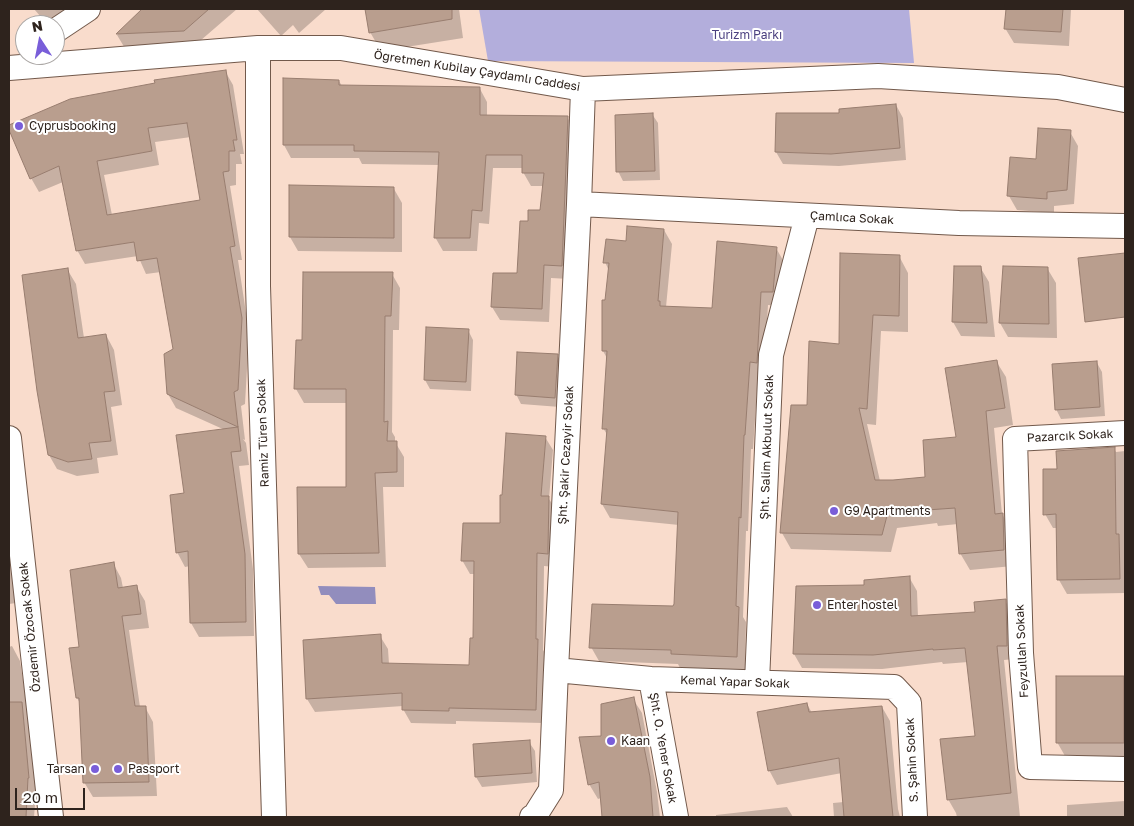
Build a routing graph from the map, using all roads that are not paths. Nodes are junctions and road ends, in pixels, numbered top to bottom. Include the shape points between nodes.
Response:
1 (88, 9) edge
2 (65, 24) edge
3 (258, 48) junction
4 (9, 68) edge
5 (583, 89) junction
6 (1125, 100) edge
7 (579, 204) junction
8 (807, 216) junction
9 (1125, 226) edge
10 (1125, 434) edge
11 (9, 438) edge
12 (1015, 439) joint
13 (19, 606) edge
14 (556, 670) junction
15 (651, 679) junction
16 (757, 682) junction
17 (909, 703) joint
18 (1125, 769) edge
19 (51, 817) edge
20 (274, 817) edge
21 (533, 817) edge
22 (676, 817) edge
23 (916, 817) edge

1 - 2 street
3 - 4 street, Öğretmen Kubilay Çaydamlı Caddesi
3 - 5 street, Öğretmen Kubilay Çaydamlı Caddesi via 341,48
3 - 20 street, Ramiz Türen Sokak via 258,286
5 - 6 street, Öğretmen Kubilay Çaydamlı Caddesi via 878,76 1058,87
5 - 7 street, Şht. Şakir Cezayir Sokak
7 - 8 street, Çamlıca Sokak
7 - 14 street, Şht. Şakir Cezayir Sokak
8 - 9 street, Çamlıca Sokak
8 - 16 street, Şht. Salim Akbulut Sokak via 771,355
10 - 12 street, Pazarcık Sokak
11 - 13 street, Özdemir Özocak Sokak
12 - 18 street, Feyzullah Sokak via 1021,653 1030,767
13 - 19 street, Özdemir Özocak Sokak
14 - 15 street, Kemal Yapar Sokak
14 - 21 street, Şht. Şakir Cezayir Sokak via 551,790
15 - 16 street, Kemal Yapar Sokak
15 - 22 street, Şht. O. Yener Sokak
16 - 17 street, Kemal Yapar Sokak via 894,687
17 - 23 street, S. Şahin Sokak

